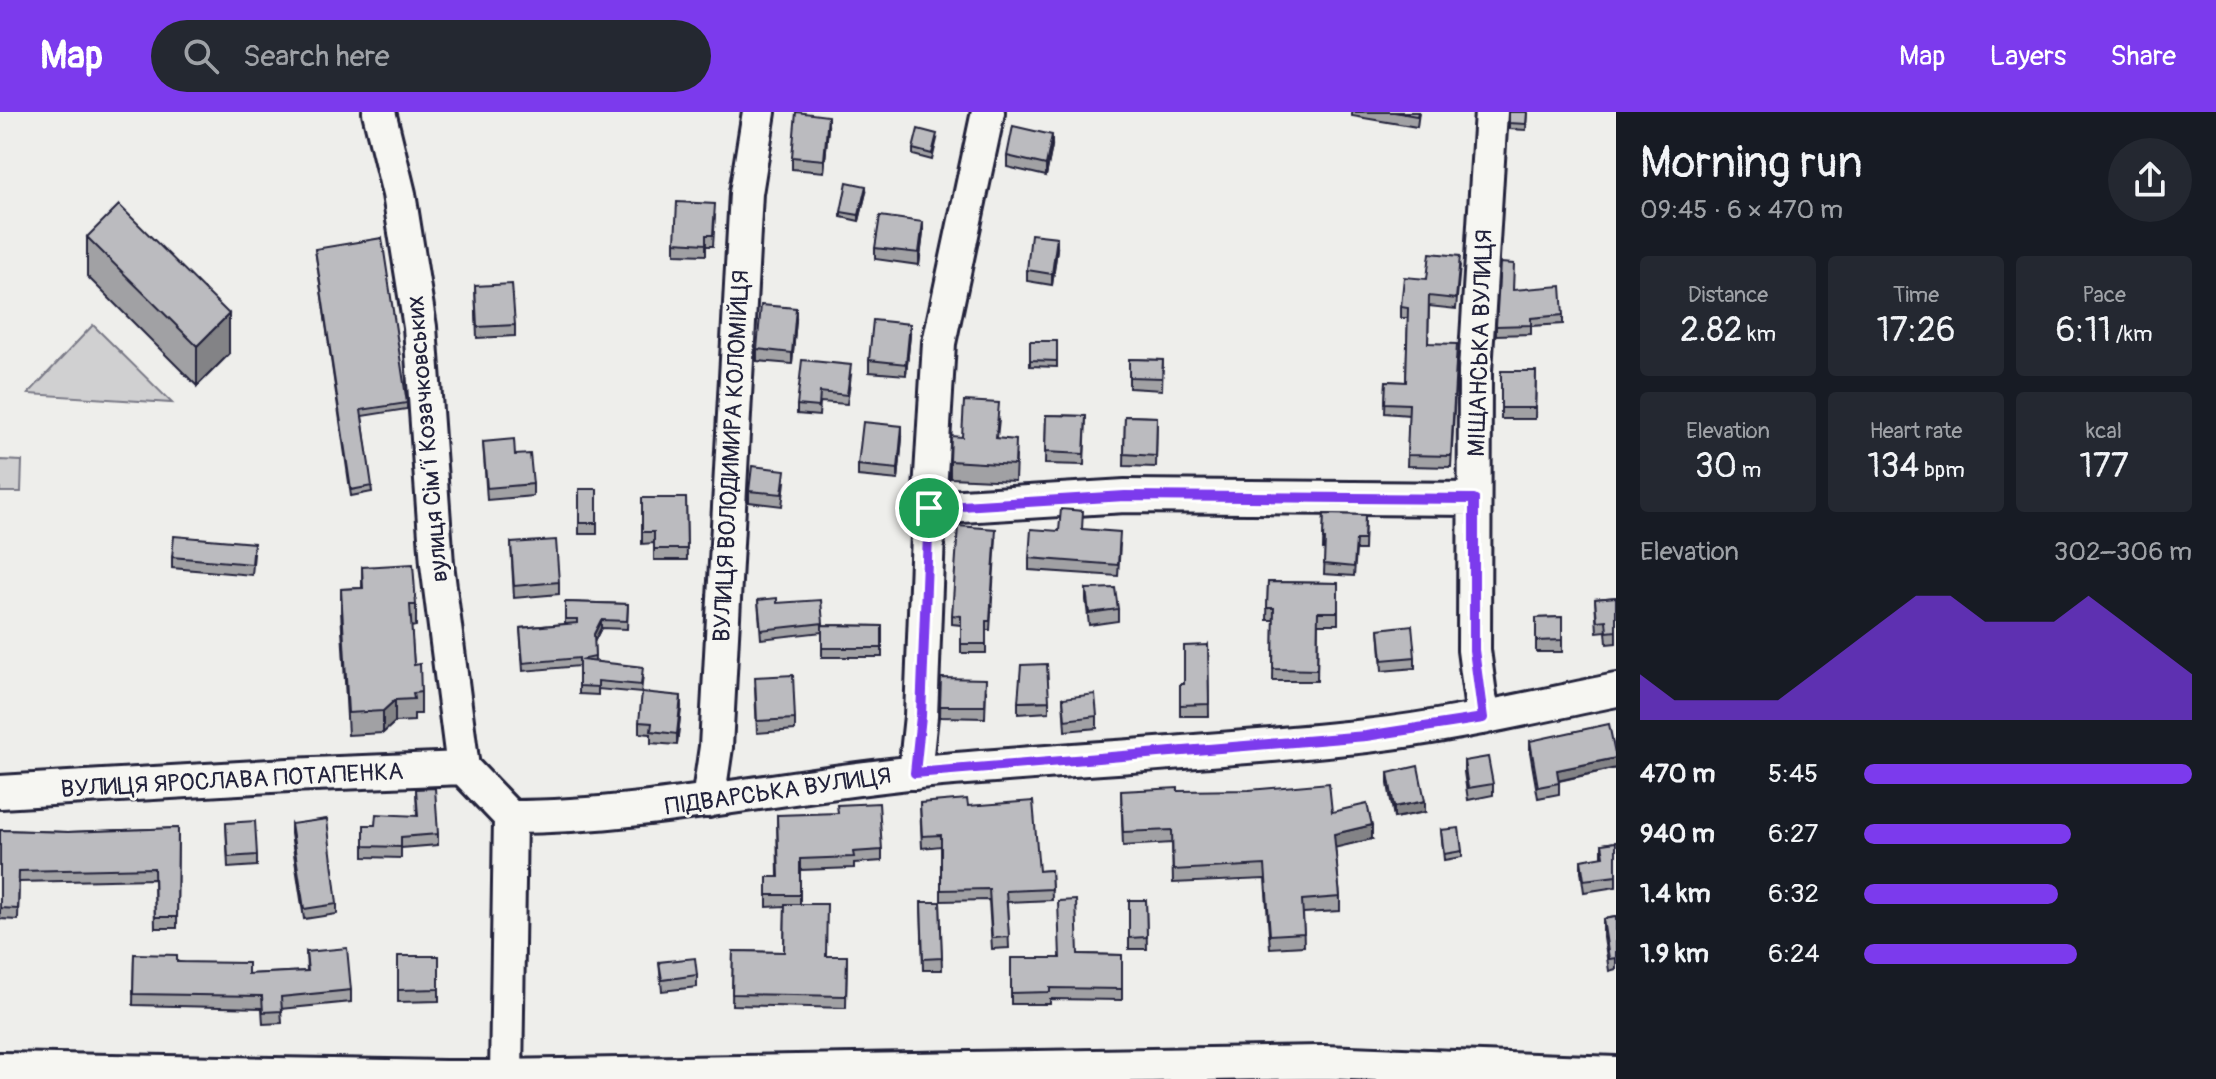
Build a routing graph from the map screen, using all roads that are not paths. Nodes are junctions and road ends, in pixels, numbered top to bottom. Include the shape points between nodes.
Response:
1 (379, 112) edge
2 (759, 112) edge
3 (988, 112) edge
4 (1491, 112) edge
5 (1474, 499) junction
6 (929, 508) junction
7 (1616, 690) edge
8 (1483, 718) junction
9 (463, 768) junction
10 (915, 773) junction
11 (0, 792) edge
12 (708, 801) junction
13 (510, 817) junction
14 (0, 1069) edge
15 (1616, 1073) edge
16 (506, 1076) junction

1 - 9 street, вулиця Сімʼї Козачковських via 399,194 420,327 437,564
2 - 12 street, ВУЛИЦЯ ВОЛОДИМИРА КОЛОМІЙЦЯ via 746,193 716,747
3 - 6 street via 939,343
4 - 5 street, МІЩАНСЬКА ВУЛИЦЯ via 1477,331
5 - 6 street via 1125,496
5 - 8 street, МІЩАНСЬКА ВУЛИЦЯ via 1474,650
6 - 10 street
7 - 8 street, ПІДВАРСЬКА ВУЛИЦЯ
8 - 10 street, ПІДВАРСЬКА ВУЛИЦЯ via 1366,736
9 - 11 street, ВУЛИЦЯ ЯРОСЛАВА ПОТАПЕНКА
9 - 13 street
10 - 12 street, ПІДВАРСЬКА ВУЛИЦЯ
12 - 13 street, ПІДВАРСЬКА ВУЛИЦЯ via 565,817
13 - 16 street
14 - 16 street
15 - 16 street via 1323,1062

